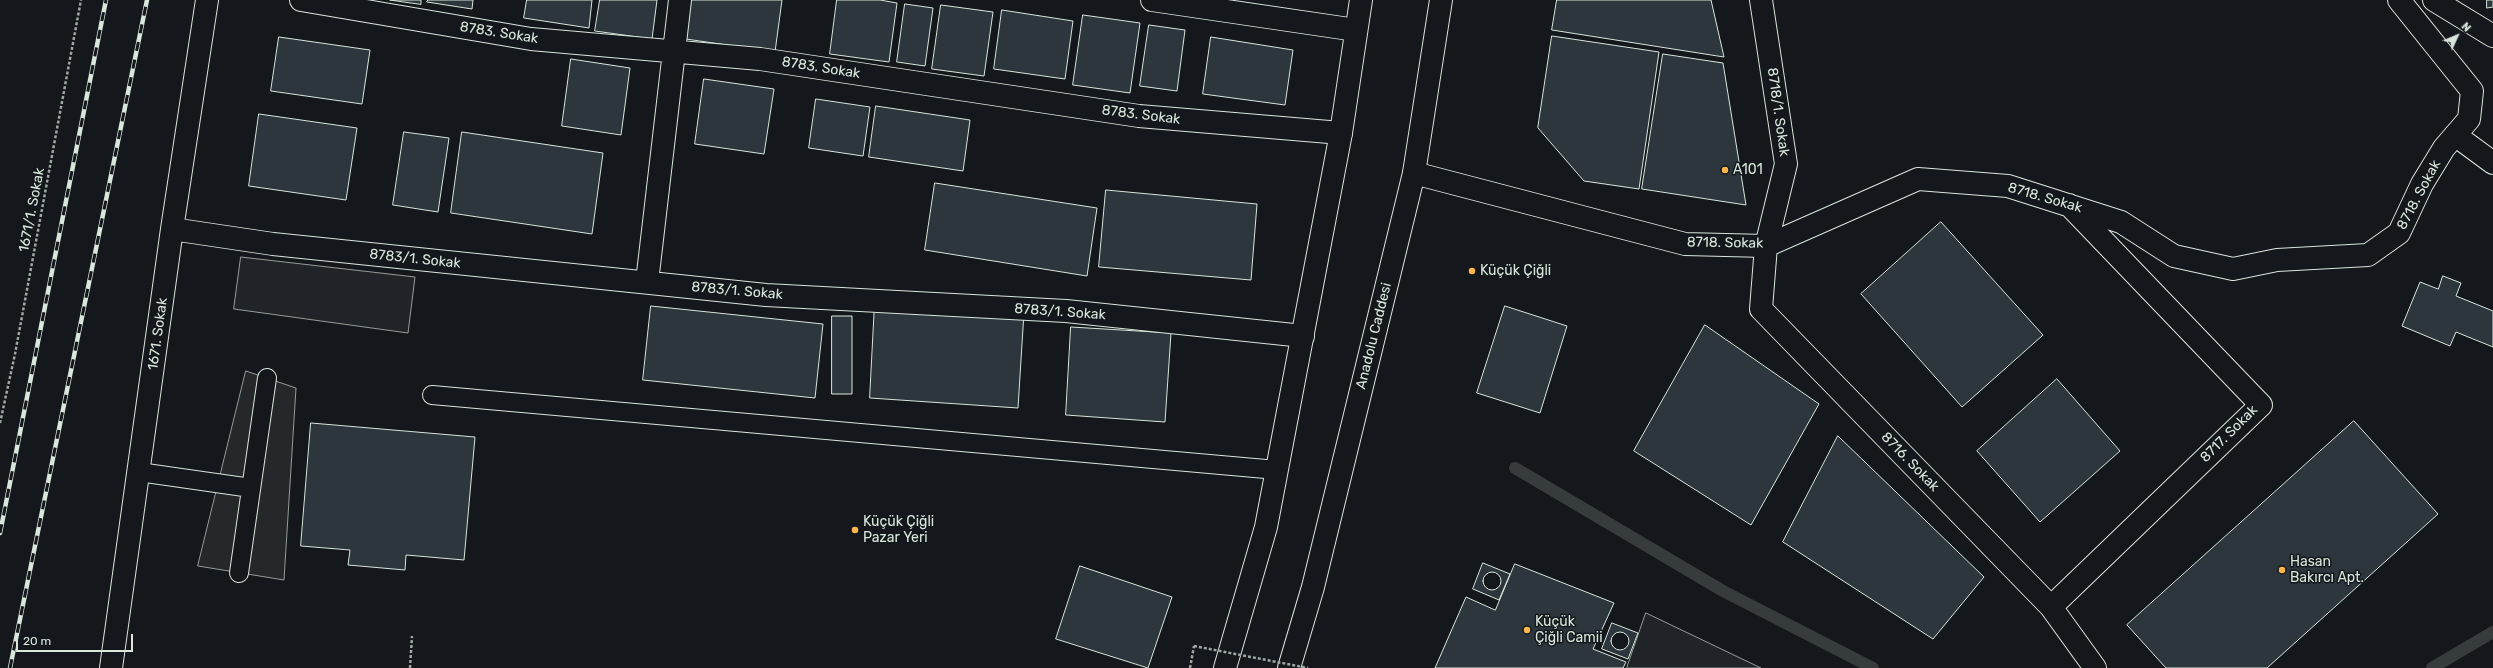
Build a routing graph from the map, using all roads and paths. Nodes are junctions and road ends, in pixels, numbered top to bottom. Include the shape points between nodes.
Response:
1 (81, 0) edge
2 (208, 0) edge
3 (301, 0) edge
4 (680, 0) edge
5 (1152, 0) edge
6 (1361, 0) edge
7 (1441, 0) edge
8 (1762, 0) edge
9 (2399, 0) edge
10 (2434, 0) edge
11 (1356, 30) junction
12 (2493, 36) edge
13 (674, 51) junction
14 (1341, 133) junction
15 (2455, 135) junction
16 (2493, 163) edge
17 (1414, 173) junction
18 (2067, 204) junction
19 (172, 229) junction
20 (1766, 246) junction
21 (647, 282) junction
22 (1303, 336) junction
23 (267, 378) dead end
24 (432, 395) dead end
25 (0, 423) edge
26 (1277, 470) junction
27 (139, 472) junction
28 (251, 488) junction
29 (239, 573) dead end
30 (2051, 607) junction
31 (412, 636) dead end
32 (111, 668) edge
33 (410, 668) edge
34 (1190, 668) edge
35 (1225, 668) edge
36 (1289, 668) edge
37 (1308, 668) edge
38 (2095, 668) edge

1 - 25 path, 1671/1. Sokak
2 - 19 main road, 1671. Sokak
3 - 13 main road, 8783. Sokak via 531,39
4 - 13 main road
5 - 11 main road
6 - 11 main road
7 - 17 main road, Anadolu Caddesi
8 - 20 main road, 8718/1. Sokak via 1786,164
9 - 15 main road, 8718. Sokak via 2472,91 2469,119
10 - 12 main road
11 - 14 main road
13 - 14 main road, 8783. Sokak via 760,59 1139,116
13 - 21 main road
14 - 22 main road
15 - 16 main road
15 - 18 main road, 8718. Sokak via 2422,184 2399,233 2368,255 2277,260 2233,268 2174,256 2121,222
17 - 20 main road, 8718. Sokak via 1686,244
17 - 36 main road, Anadolu Caddesi via 1313,587
18 - 20 main road, 8718. Sokak via 2008,186 1918,179
18 - 30 main road, 8717. Sokak via 2261,405
19 - 21 main road, 8783/1. Sokak via 280,245
19 - 27 main road, 1671. Sokak
20 - 30 main road, 8716. Sokak via 1761,310
21 - 22 main road, 8783/1. Sokak via 766,295 1066,311
22 - 26 main road
23 - 28 lane
24 - 26 lane
26 - 35 main road via 1266,527
27 - 28 lane
27 - 32 main road, 1671. Sokak
28 - 29 lane
30 - 38 main road, 8716. Sokak
31 - 33 path
34 - 37 path, bridge via 1194,646

